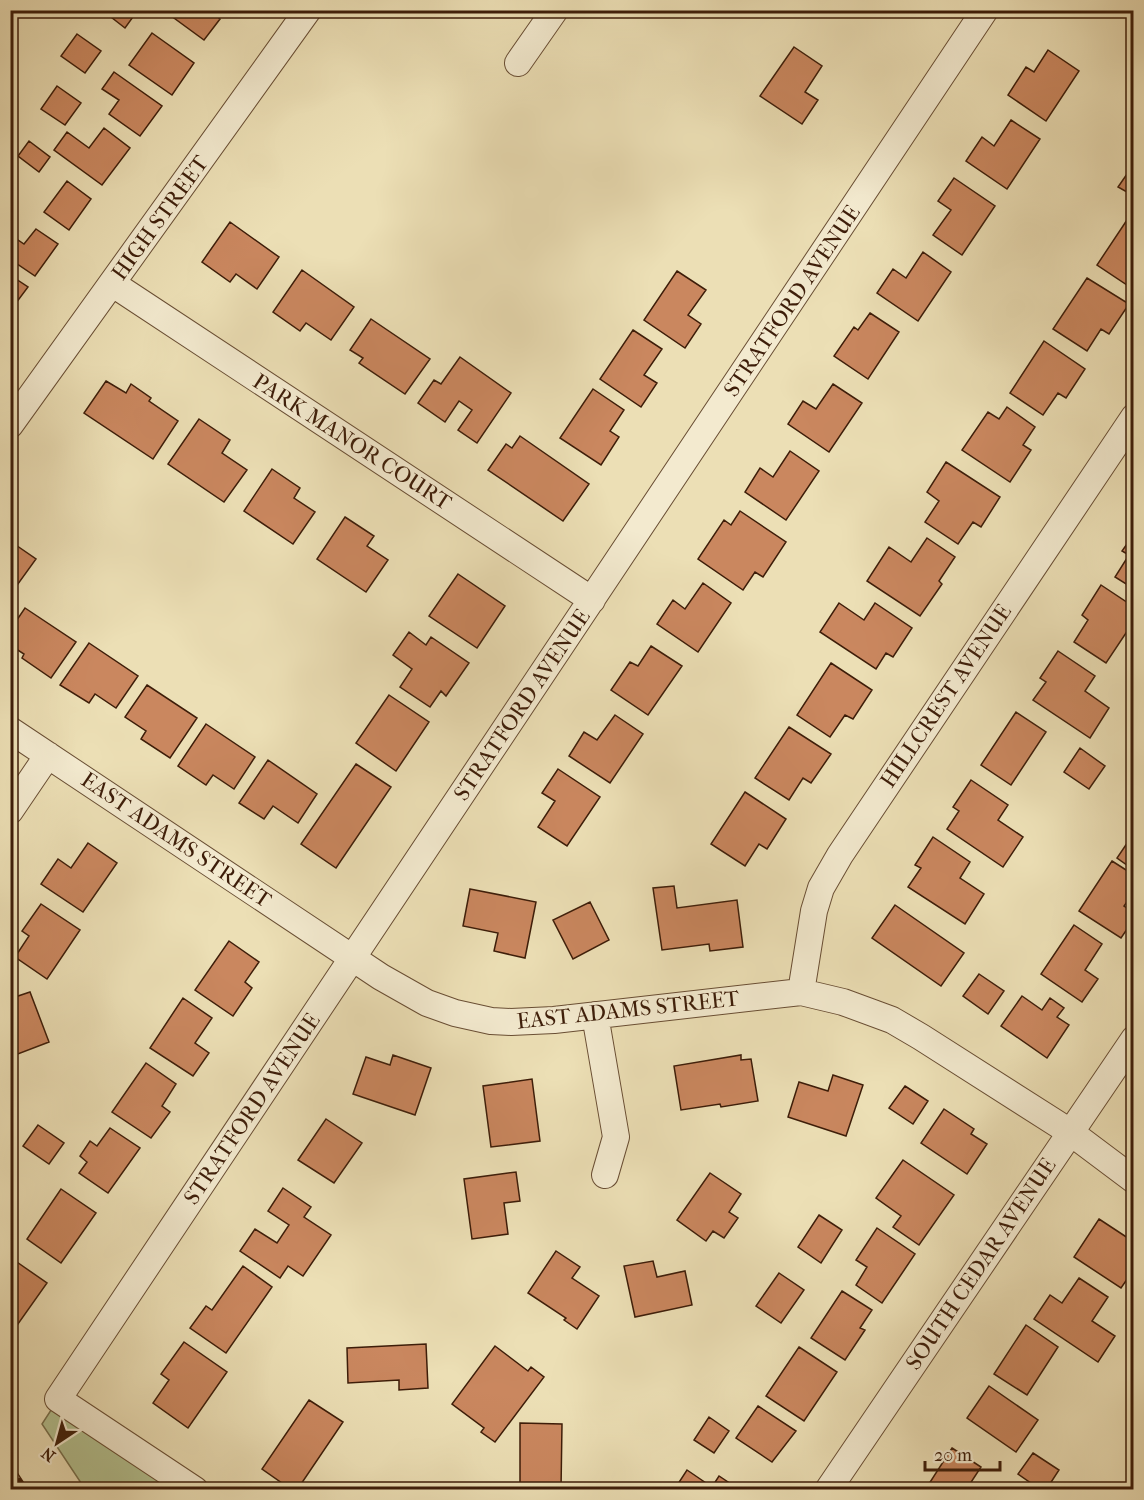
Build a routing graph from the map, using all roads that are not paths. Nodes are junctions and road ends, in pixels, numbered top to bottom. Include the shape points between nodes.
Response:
1 (308, 10) edge
2 (555, 10) edge
3 (985, 10) edge
4 (518, 63) dead end
5 (113, 284) junction
6 (1134, 417) edge
7 (10, 425) edge
8 (592, 600) junction
9 (10, 730) edge
10 (48, 755) junction
11 (10, 811) edge
12 (353, 958) junction
13 (801, 993) junction
14 (595, 1015) junction
15 (1134, 1039) edge
16 (1070, 1132) junction
17 (605, 1175) dead end
18 (1134, 1180) edge
19 (195, 1490) edge
20 (828, 1490) edge

1 - 5 street, HIGH STREET
2 - 4 street
3 - 8 street, STRATFORD AVENUE
5 - 7 street, HIGH STREET
5 - 8 street, PARK MANOR COURT
6 - 13 street, HILLCREST AVENUE via 840,855 821,888 814,911
8 - 12 street, STRATFORD AVENUE
9 - 10 street, EAST ADAMS STREET
10 - 11 street
10 - 12 street, EAST ADAMS STREET
12 - 14 street, EAST ADAMS STREET via 419,999 455,1014 511,1022
12 - 19 street, STRATFORD AVENUE via 58,1399
13 - 14 street, EAST ADAMS STREET
13 - 16 street, EAST ADAMS STREET via 843,1002 892,1020
14 - 17 street via 616,1137
15 - 16 street, SOUTH CEDAR AVENUE
16 - 18 street, EAST ADAMS STREET
16 - 20 street, SOUTH CEDAR AVENUE

